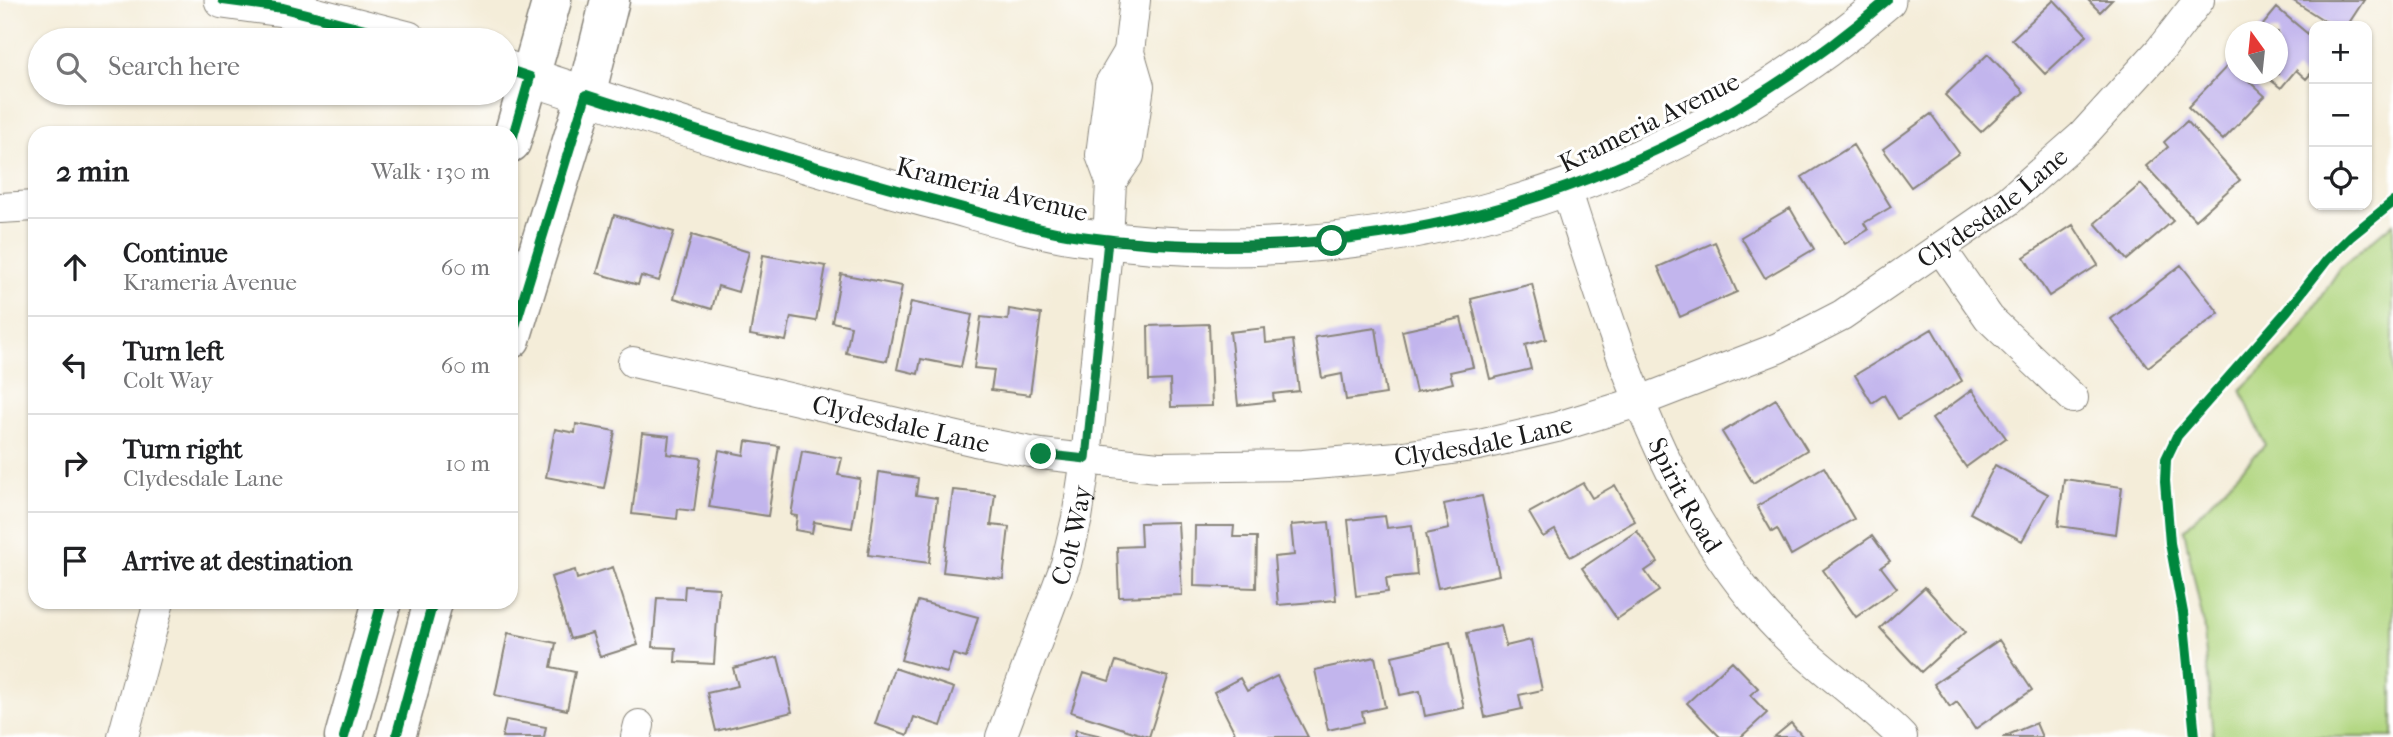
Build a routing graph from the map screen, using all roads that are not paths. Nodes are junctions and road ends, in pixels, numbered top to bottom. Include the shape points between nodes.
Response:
1 (223, 0) edge
2 (552, 0) edge
3 (610, 0) edge
4 (1135, 0) edge
5 (1887, 0) edge
6 (2199, 0) edge
7 (361, 28) edge
8 (518, 73) edge
9 (586, 94) junction
10 (515, 105) edge
11 (513, 126) edge
12 (1566, 189) junction
13 (28, 206) edge
14 (0, 208) edge
15 (1108, 240) junction
16 (1941, 249) junction
17 (518, 316) edge
18 (633, 362) dead end
19 (2074, 398) dead end
20 (1638, 402) junction
21 (1086, 459) junction
22 (157, 609) edge
23 (380, 609) edge
24 (431, 609) edge
25 (123, 737) edge
26 (344, 737) edge
27 (396, 737) edge
28 (1002, 737) edge
29 (1902, 737) edge

1 - 7 street via 283,8
2 - 8 main road
3 - 9 main road
4 - 15 street, Colt Way via 1129,52 1110,84 1101,155 1111,182
5 - 12 street, Krameria Avenue via 1779,83 1707,125
6 - 16 street, Clydesdale Lane via 2082,135 2008,201
8 - 9 street, Krameria Avenue
9 - 15 street, Krameria Avenue via 862,181
9 - 17 main road
10 - 11 main road
12 - 15 street, Krameria Avenue via 1434,226 1332,241 1223,247
12 - 20 street, Spirit Road
13 - 14 street
15 - 21 street, Colt Way
16 - 19 street via 1989,318
16 - 20 street, Clydesdale Lane via 1842,315 1778,348
18 - 21 street, Clydesdale Lane via 975,441
20 - 21 street, Clydesdale Lane via 1479,445 1397,457 1303,465 1172,467
20 - 29 street, Spirit Road via 1671,473 1736,579 1814,663
21 - 28 street, Colt Way via 1066,565
22 - 25 street
23 - 26 main road
24 - 27 main road

